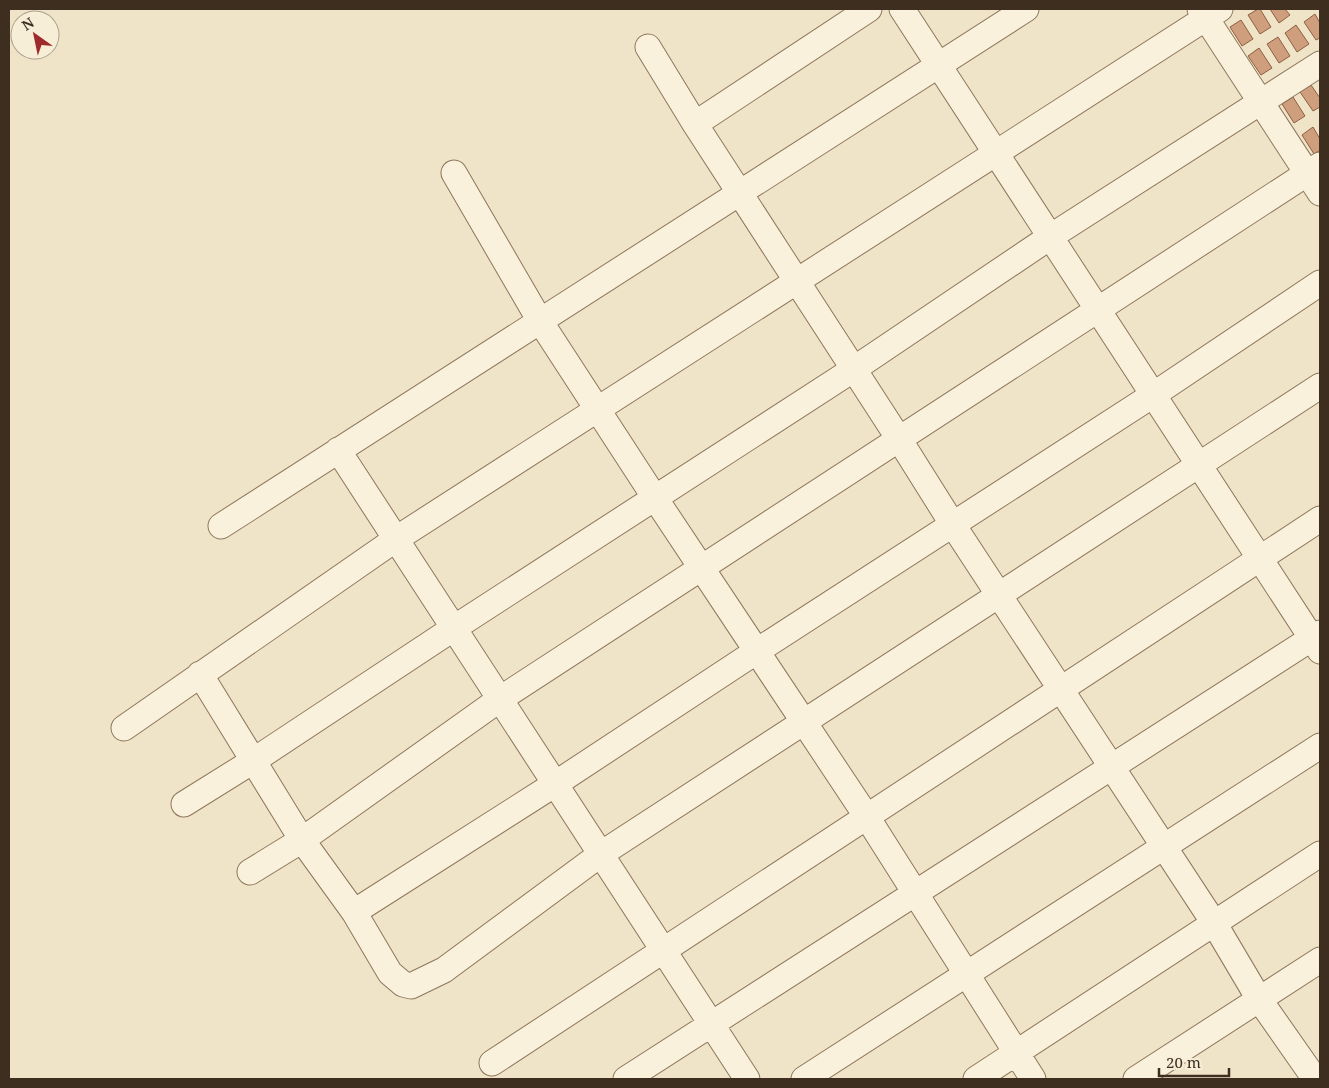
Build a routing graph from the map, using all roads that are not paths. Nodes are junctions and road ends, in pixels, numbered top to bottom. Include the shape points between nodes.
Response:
1 (870, 9) edge
2 (902, 9) edge
3 (1026, 9) edge
4 (1209, 12) edge
5 (648, 47) dead end
6 (1320, 64) edge
7 (938, 65) junction
8 (1261, 102) junction
9 (695, 124) junction
10 (996, 154) junction
11 (454, 173) dead end
12 (1316, 177) edge
13 (739, 192) junction
14 (1050, 237) junction
15 (797, 282) junction
16 (1320, 283) edge
17 (1098, 310) junction
18 (540, 320) junction
19 (854, 369) junction
20 (1320, 386) edge
21 (1153, 395) junction
22 (598, 410) junction
23 (899, 439) junction
24 (338, 450) junction
25 (1199, 465) junction
26 (655, 498) junction
27 (1320, 519) edge
28 (953, 525) junction
29 (221, 526) dead end
30 (396, 539) junction
31 (1260, 559) junction
32 (702, 567) junction
33 (999, 595) junction
34 (454, 628) junction
35 (1318, 641) edge
36 (757, 651) junction
37 (200, 674) junction
38 (1060, 690) junction
39 (500, 699) junction
40 (803, 722) junction
41 (124, 728) dead end
42 (1320, 746) edge
43 (253, 761) junction
44 (1112, 769) junction
45 (555, 784) junction
46 (184, 804) dead end
47 (867, 817) junction
48 (302, 840) junction
49 (1165, 847) junction
50 (601, 854) junction
51 (1320, 854) edge
52 (250, 872) dead end
53 (916, 893) junction
54 (354, 912) junction
55 (1214, 923) junction
56 (663, 950) junction
57 (1320, 960) edge
58 (966, 974) junction
59 (1259, 1000) junction
60 (711, 1024) junction
61 (1016, 1053) junction
62 (492, 1063) dead end
63 (626, 1079) edge
64 (747, 1079) edge
65 (804, 1079) edge
66 (976, 1079) edge
67 (1033, 1079) edge
68 (1136, 1079) edge
69 (1315, 1079) edge

1 - 9 street
2 - 7 street
3 - 7 street
4 - 8 street
4 - 10 street
5 - 9 street
6 - 8 street
7 - 10 street
7 - 13 street
8 - 12 street
8 - 14 street
9 - 13 street
10 - 14 street
10 - 15 street
11 - 18 street
12 - 17 street
13 - 15 street
13 - 18 street
14 - 17 street
14 - 19 street
15 - 19 street
15 - 22 street
16 - 21 street
17 - 21 street
17 - 23 street
18 - 22 street
18 - 24 street
19 - 23 street
19 - 26 street
20 - 25 street
21 - 25 street
21 - 28 street
22 - 26 street
22 - 30 street
23 - 28 street
23 - 32 street
24 - 29 street
24 - 30 street
25 - 31 street
25 - 33 street
26 - 32 street
26 - 34 street
27 - 31 street
28 - 33 street
28 - 36 street
30 - 34 street
30 - 37 street
31 - 35 street
31 - 38 street
32 - 36 street
32 - 39 street
33 - 38 street
33 - 40 street
34 - 39 street
34 - 43 street
35 - 44 street
36 - 40 street
36 - 45 street
37 - 41 street
37 - 43 street
38 - 44 street
38 - 47 street
39 - 45 street
39 - 48 street
40 - 47 street
40 - 50 street
42 - 49 street
43 - 46 street
43 - 48 street
44 - 49 street
44 - 53 street
45 - 50 street
45 - 54 street
47 - 53 street
47 - 56 street
48 - 52 street
48 - 54 street
49 - 55 street
49 - 58 street
50 - 54 street via 444,970 411,986 403,984 390,973
50 - 56 street
51 - 55 street
53 - 58 street
53 - 60 street
55 - 59 street
55 - 61 street
56 - 60 street
56 - 62 street
57 - 59 street
58 - 61 street
58 - 65 street
59 - 68 street
59 - 69 street
60 - 63 street
60 - 64 street
61 - 66 street
61 - 67 street

